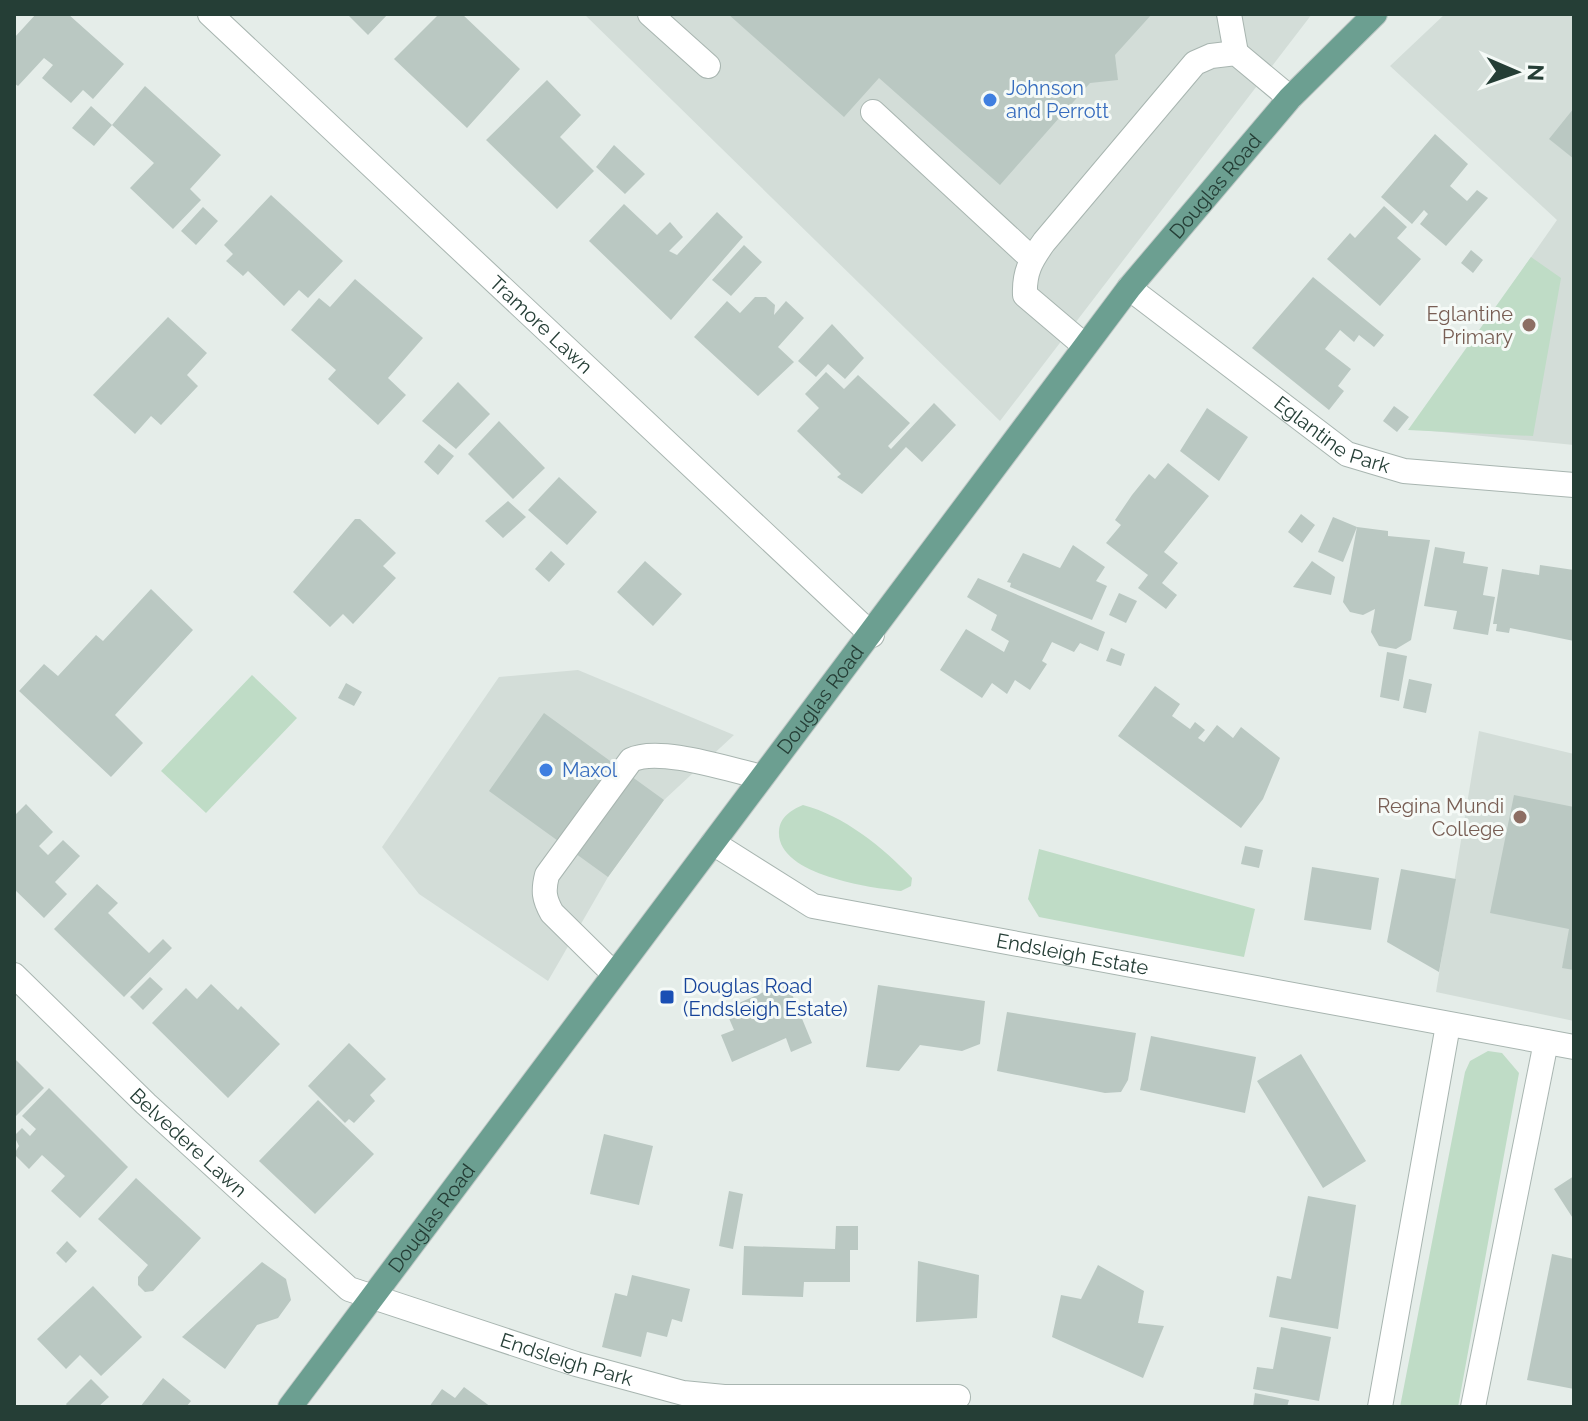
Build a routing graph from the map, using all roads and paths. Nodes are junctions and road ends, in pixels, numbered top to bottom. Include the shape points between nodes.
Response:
1 (210, 14) edge
2 (650, 14) edge
3 (1229, 14) edge
4 (1375, 14) edge
5 (1236, 53) junction
6 (708, 66) dead end
7 (1290, 98) junction
8 (873, 112) dead end
9 (1032, 259) junction
10 (1129, 288) junction
11 (1085, 346) junction
12 (1574, 485) edge
13 (872, 635) junction
14 (762, 777) junction
15 (713, 843) junction
16 (614, 974) junction
17 (14, 975) edge
18 (1448, 1025) junction
19 (1546, 1042) junction
20 (1574, 1047) edge
21 (373, 1298) junction
22 (958, 1397) dead end
23 (290, 1407) edge
24 (1380, 1407) edge
25 (1473, 1407) edge

1 - 13 street, Tramore Lawn
2 - 6 street
3 - 5 street
4 - 7 main road, Douglas Road
5 - 7 street
5 - 9 street via 1195,63
7 - 10 main road, Douglas Road
8 - 9 street
9 - 11 street via 1024,278 1025,295
10 - 11 main road, Douglas Road
10 - 12 street, Eglantine Park via 1334,447 1360,460 1404,471
11 - 13 main road, Douglas Road
13 - 14 main road, Douglas Road
14 - 15 main road, Douglas Road
14 - 16 street via 663,756 631,760 547,875 544,888 552,913
15 - 16 main road, Douglas Road
15 - 18 street, Endsleigh Estate via 813,906
16 - 21 main road, Douglas Road
17 - 21 street, Belvedere Lawn via 349,1289
18 - 19 street, Endsleigh Estate
18 - 24 street
19 - 20 street, Endsleigh Estate
19 - 25 street
21 - 22 street, Endsleigh Park via 683,1393
21 - 23 main road, Douglas Road

